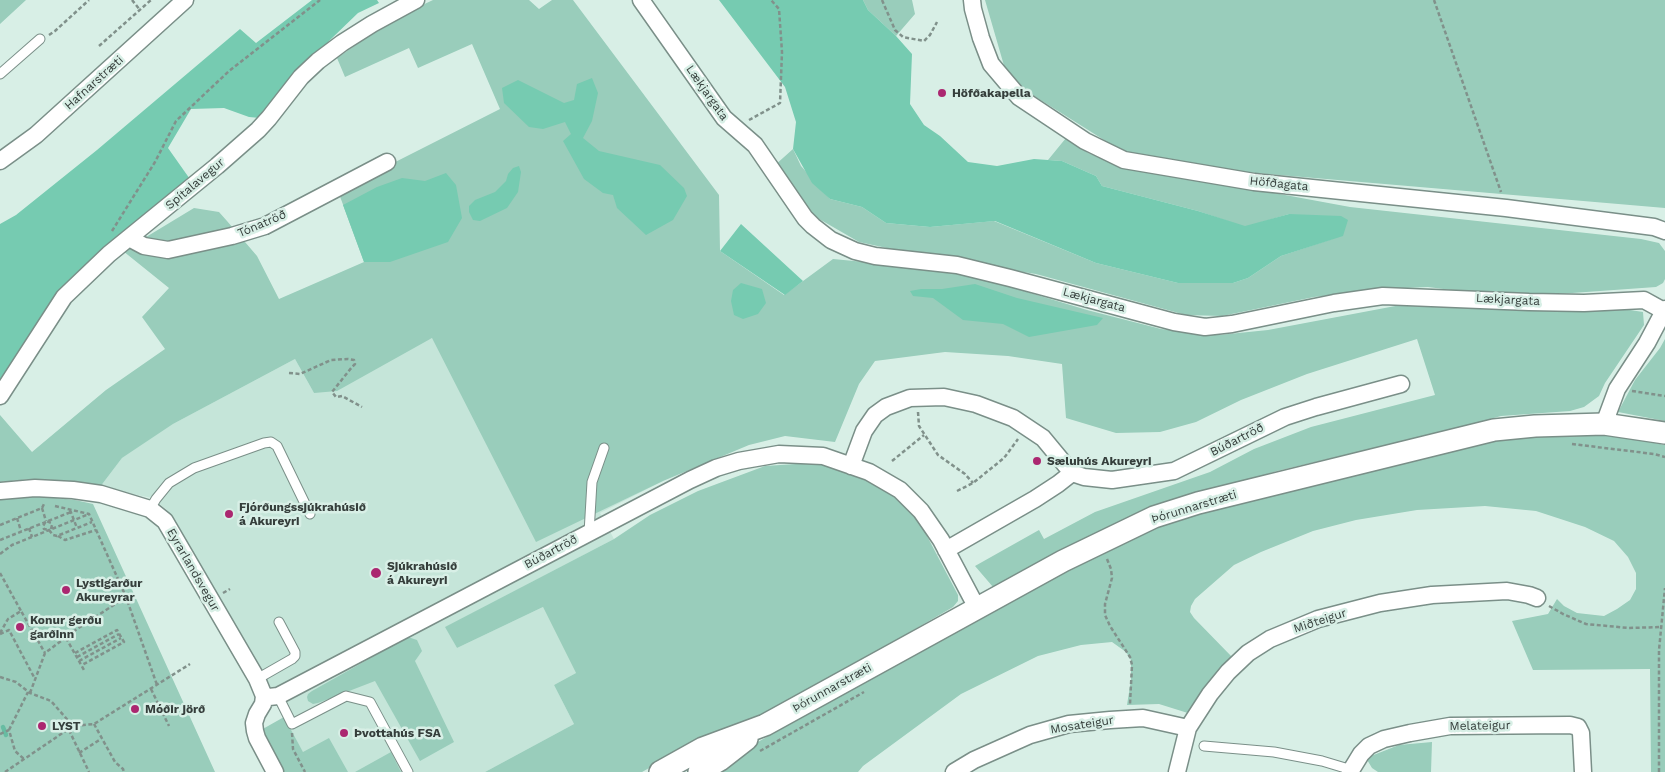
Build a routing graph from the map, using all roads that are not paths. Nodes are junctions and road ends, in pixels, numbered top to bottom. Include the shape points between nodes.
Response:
1 (185, 0) edge
2 (416, 0) edge
3 (641, 0) edge
4 (972, 0) edge
5 (40, 39) road end
6 (0, 74) edge
7 (0, 161) edge
8 (386, 162) dead end
9 (1665, 231) edge
10 (129, 238) junction
11 (1665, 310) edge
12 (1401, 384) dead end
13 (0, 396) edge
14 (1604, 424) junction
15 (1665, 434) edge
16 (604, 448) dead end
17 (851, 466) junction
18 (1072, 473) junction
19 (0, 491) edge
20 (150, 510) junction
21 (310, 514) dead end
22 (589, 533) junction
23 (946, 550) junction
24 (1537, 598) road end
25 (978, 608) junction
26 (278, 622) dead end
27 (257, 679) junction
28 (271, 696) junction
29 (765, 725) junction
30 (1188, 728) junction
31 (1204, 746) dead end
32 (1354, 771) edge
33 (275, 772) edge
34 (408, 772) edge
35 (660, 772) edge
36 (699, 772) edge
37 (954, 772) edge
38 (1177, 772) edge
39 (1584, 772) edge

1 - 7 street, Hafnarstræti via 36,135
2 - 10 street, Spítalavegur via 349,38 318,61 258,130
3 - 11 street, Lækjargata via 724,118 755,146 813,226 843,246 875,256 957,266 1174,322 1205,327 1382,296 1529,302 1644,300
4 - 9 street, Höfðagata via 991,64 1019,97 1085,141 1124,160 1254,182 1506,208
5 - 6 lane
8 - 10 street, Tónatröð via 265,226 232,236 168,250 144,246
10 - 13 street, Spítalavegur via 64,297
11 - 14 street via 1616,389
12 - 18 street, Búðartröð via 1285,417 1174,471 1112,480
14 - 15 street, Þórunnarstræti
14 - 25 street, Þórunnarstræti via 1494,430 1198,503 1154,517 1100,542
16 - 22 lane via 592,482
17 - 18 street via 864,431 874,415 910,398 944,397 976,404 1027,426 1043,438
17 - 22 street, Búðartröð via 823,456 802,454 779,454 739,461 690,480
17 - 23 street, Búðartröð via 869,472 900,490 921,511
18 - 23 street via 1035,499
19 - 20 street, Eyrarlandsvegur via 35,488 73,490 101,494
20 - 21 lane via 169,483 194,468 272,442 277,446
20 - 27 street, Eyrarlandsvegur via 165,521
22 - 28 street, Búðartröð
23 - 25 street, Búðartröð
24 - 30 street, Miðteigur via 1507,591 1432,595 1380,603 1318,619 1270,639 1248,653 1210,694
25 - 29 street, Þórunnarstræti
26 - 27 lane via 295,656
27 - 28 street, Eyrarlandsvegur
28 - 33 street via 263,704 254,723 257,738
28 - 34 lane via 292,724 346,696 370,702
29 - 35 street, Þórunnarstræti via 703,748
29 - 36 street, Þórunnarstræti
30 - 37 street, Mosateigur via 1143,718 1069,724 1030,735
30 - 38 street, Miðteigur
31 - 32 lane, Melateigur via 1274,752
32 - 39 street, Melateigur via 1361,754 1369,746 1410,733 1450,726 1570,725 1578,727 1581,733

